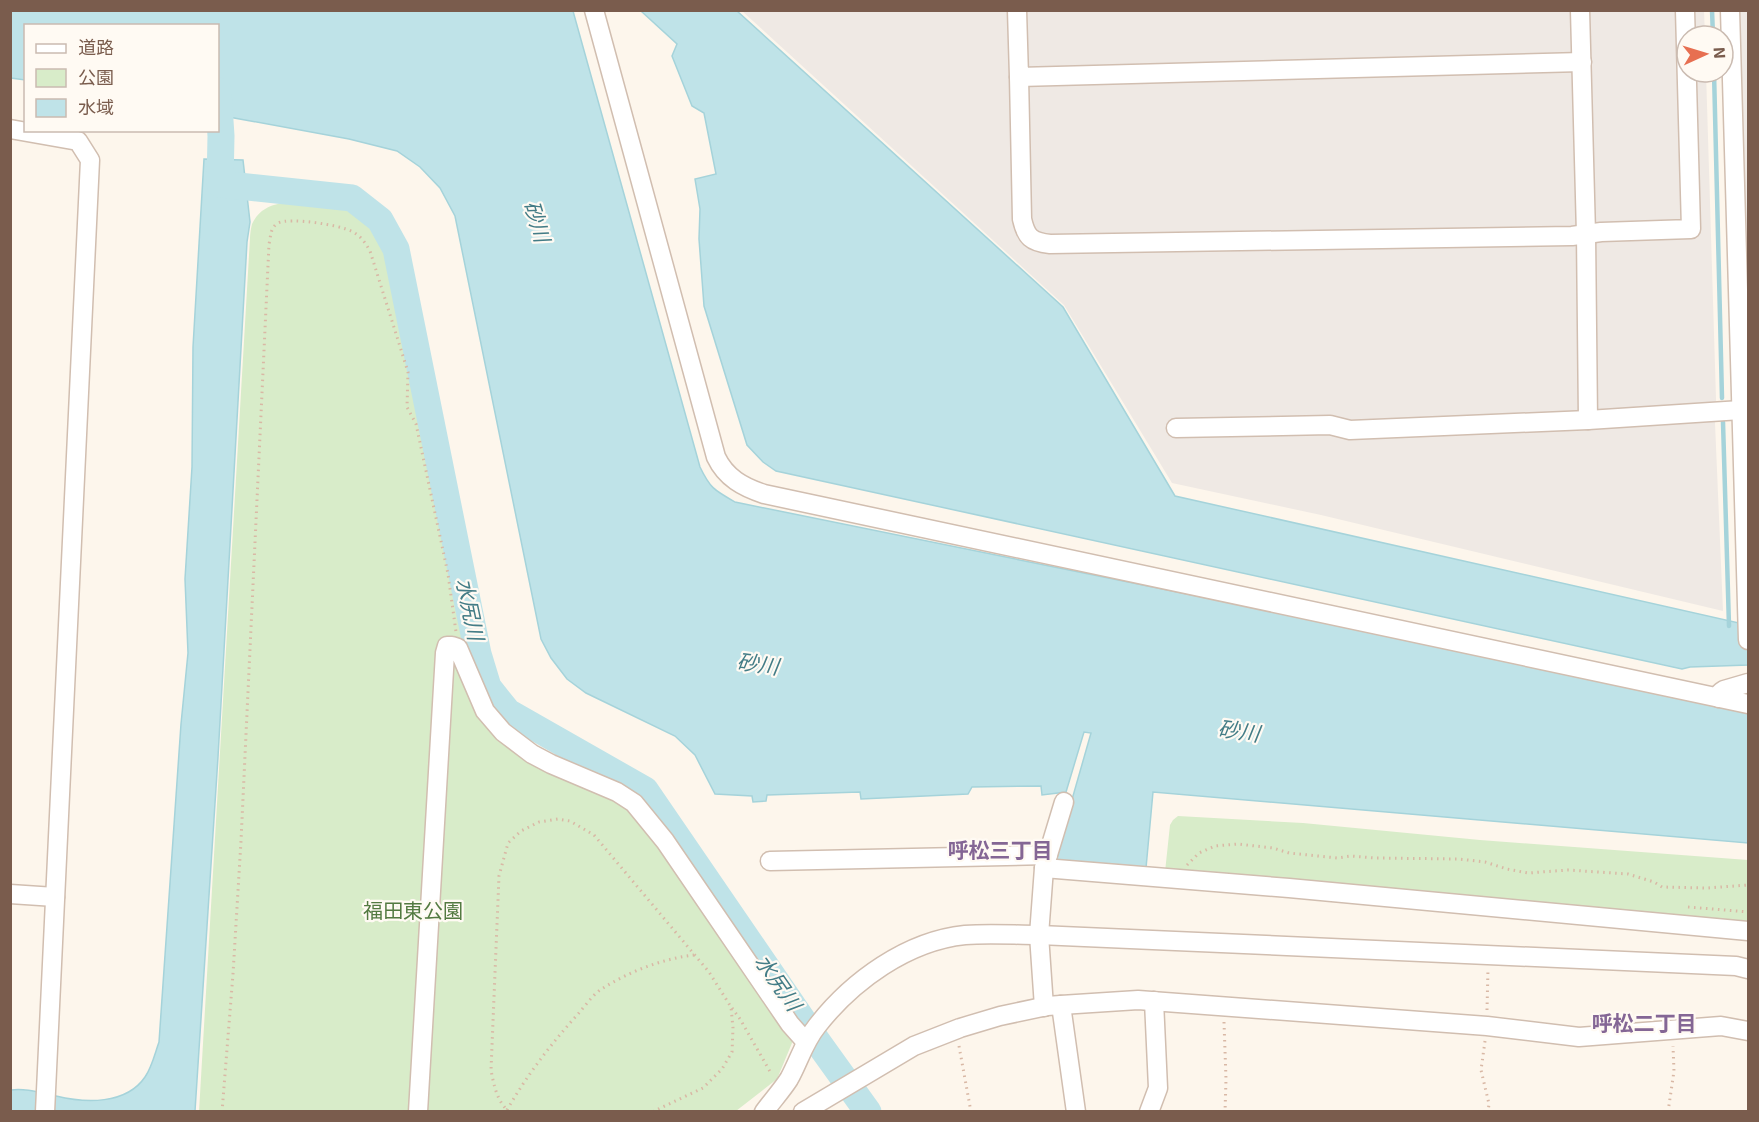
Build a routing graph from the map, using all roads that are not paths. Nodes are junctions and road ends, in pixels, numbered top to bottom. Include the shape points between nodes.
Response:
1 (594, 10) edge
2 (1017, 10) edge
3 (1580, 10) edge
4 (1685, 10) edge
5 (1730, 10) edge
6 (1582, 62) junction
7 (1019, 78) junction
8 (27, 132) edge
9 (1586, 234) junction
10 (1730, 410) junction
11 (1588, 420) junction
12 (1176, 428) dead end
13 (1749, 640) edge
14 (1749, 683) edge
15 (1719, 698) junction
16 (1749, 704) edge
17 (1064, 802) dead end
18 (770, 861) dead end
19 (1046, 862) junction
20 (10, 894) edge
21 (55, 897) junction
22 (1749, 931) edge
23 (1039, 935) junction
24 (1749, 969) edge
25 (1154, 1001) junction
26 (1053, 1006) junction
27 (1749, 1031) edge
28 (810, 1035) junction
29 (45, 1112) edge
30 (418, 1112) edge
31 (764, 1112) edge
32 (803, 1112) edge
33 (1076, 1112) edge
34 (1149, 1112) edge

1 - 15 street via 716,457 739,484 764,494
2 - 7 street
3 - 6 street
4 - 9 street via 1691,228
5 - 10 street
6 - 7 street
6 - 9 street
7 - 9 street via 1022,219 1025,231 1036,243
8 - 21 street via 78,141 90,160
9 - 11 street
10 - 11 street
10 - 13 street
11 - 12 street via 1350,430 1330,425
14 - 15 street via 1724,690
15 - 16 street
17 - 19 street
18 - 19 street
19 - 22 street
19 - 23 street
20 - 21 street
21 - 29 street
23 - 24 street
23 - 26 street
23 - 28 street via 964,935 925,944 896,957 864,979
25 - 26 street
25 - 27 street via 1486,1026 1579,1037 1721,1026
25 - 34 street via 1158,1088
26 - 32 street via 1000,1016 914,1046
26 - 33 street
28 - 30 street via 790,1024 634,802 551,765 503,732 484,711 458,648 452,645 447,646 445,653
28 - 31 street via 788,1079

